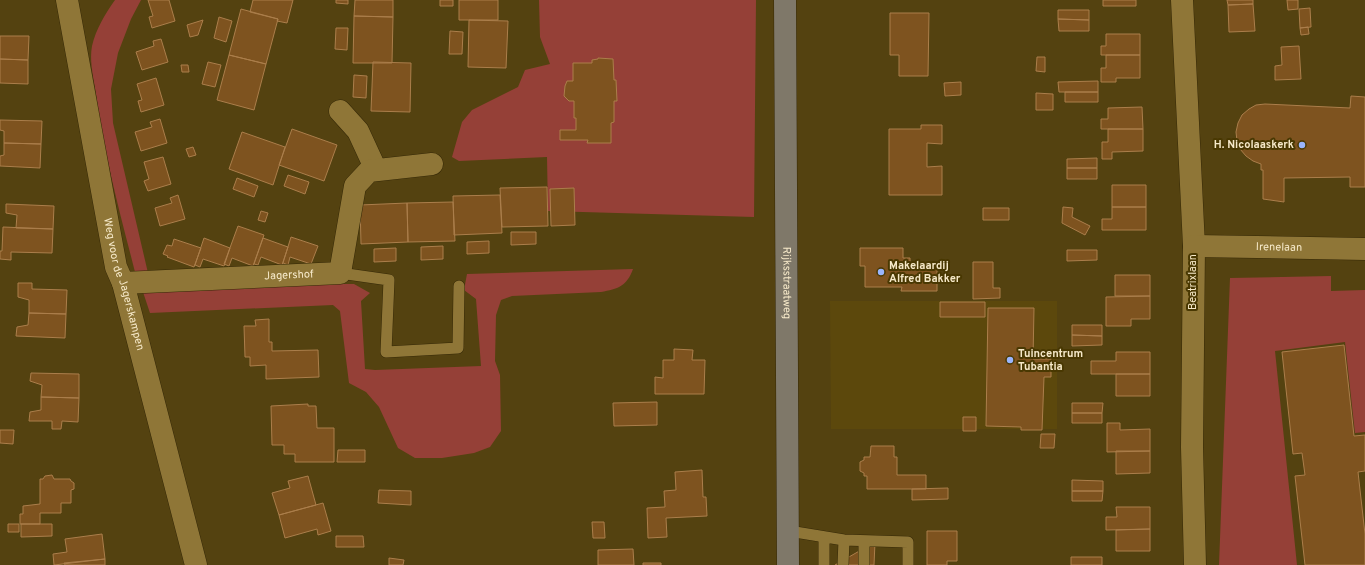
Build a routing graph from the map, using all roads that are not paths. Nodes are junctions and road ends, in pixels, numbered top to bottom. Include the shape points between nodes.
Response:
1 (67, 0) edge
2 (785, 0) edge
3 (1182, 0) edge
4 (340, 111) dead end
5 (432, 164) dead end
6 (376, 170) junction
7 (1194, 246) junction
8 (1365, 249) edge
9 (340, 273) junction
10 (123, 284) junction
11 (459, 286) dead end
12 (789, 531) junction
13 (824, 537) junction
14 (844, 540) junction
15 (864, 541) junction
16 (196, 565) edge
17 (788, 565) edge
18 (824, 565) edge
19 (844, 565) edge
20 (864, 565) edge
21 (908, 565) edge
22 (1195, 565) edge

1 - 10 street, Weg voor de Jagerskampen via 116,267
2 - 12 main road, Rijksstraatweg
3 - 7 street, Beatrixlaan
4 - 6 street via 358,131
5 - 6 street
6 - 9 street via 369,171 355,186
7 - 8 street, Irenelaan
7 - 22 street, Beatrixlaan via 1192,447
9 - 10 street, Jagershof
9 - 11 lane via 390,280 386,352 458,348
10 - 16 street, Weg voor de Jagerskampen
12 - 13 lane
12 - 17 main road, Rijksstraatweg
13 - 14 lane
13 - 18 lane
14 - 15 lane
14 - 19 lane
15 - 20 lane
15 - 21 lane via 908,542

